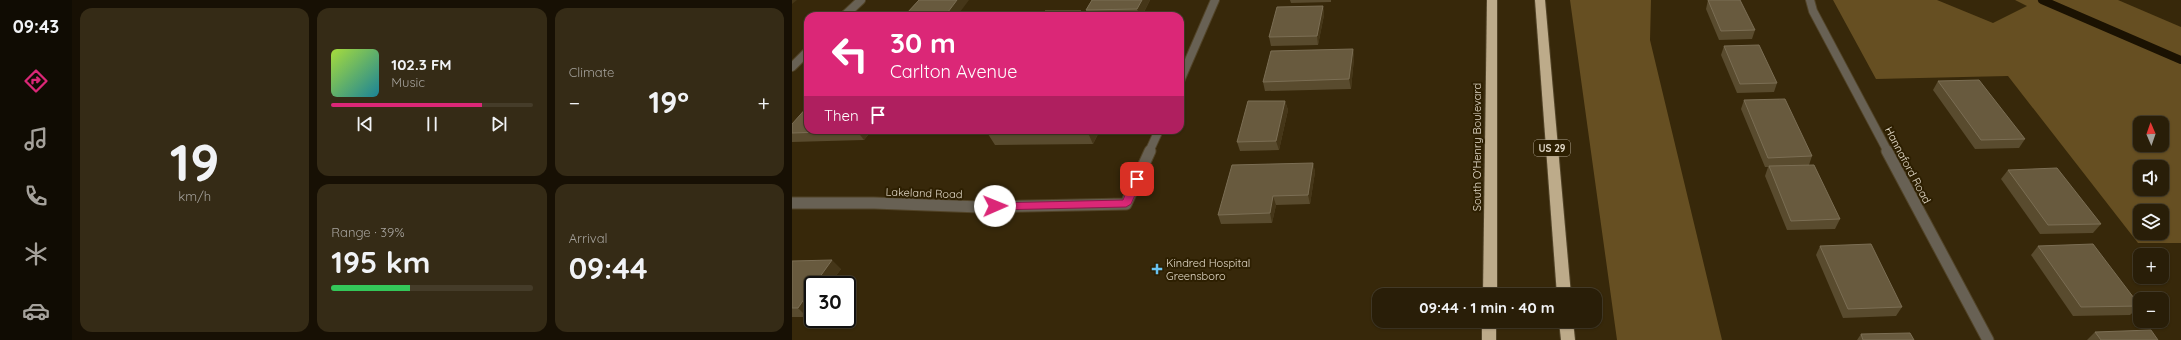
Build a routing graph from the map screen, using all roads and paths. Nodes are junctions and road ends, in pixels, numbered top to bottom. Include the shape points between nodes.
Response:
1 (860, 0) edge
2 (1215, 0) edge
3 (1492, 0) edge
4 (1540, 0) edge
5 (1810, 0) edge
6 (848, 12) edge
7 (804, 55) edge
8 (792, 67) edge
9 (1184, 72) edge
10 (1156, 134) edge
11 (792, 203) edge
12 (1490, 288) edge
13 (1563, 288) edge
14 (1489, 328) edge
15 (1567, 328) edge
16 (1489, 340) edge
17 (1568, 340) edge
18 (1988, 340) edge

1 - 6 street
2 - 9 street
3 - 12 highway, South O'Henry Boulevard
4 - 13 highway, US 29
5 - 18 street, Hannaford Road via 1813,11
7 - 8 street
10 - 11 street, Lakeland Road via 1126,204 980,207
14 - 16 highway
15 - 17 highway

